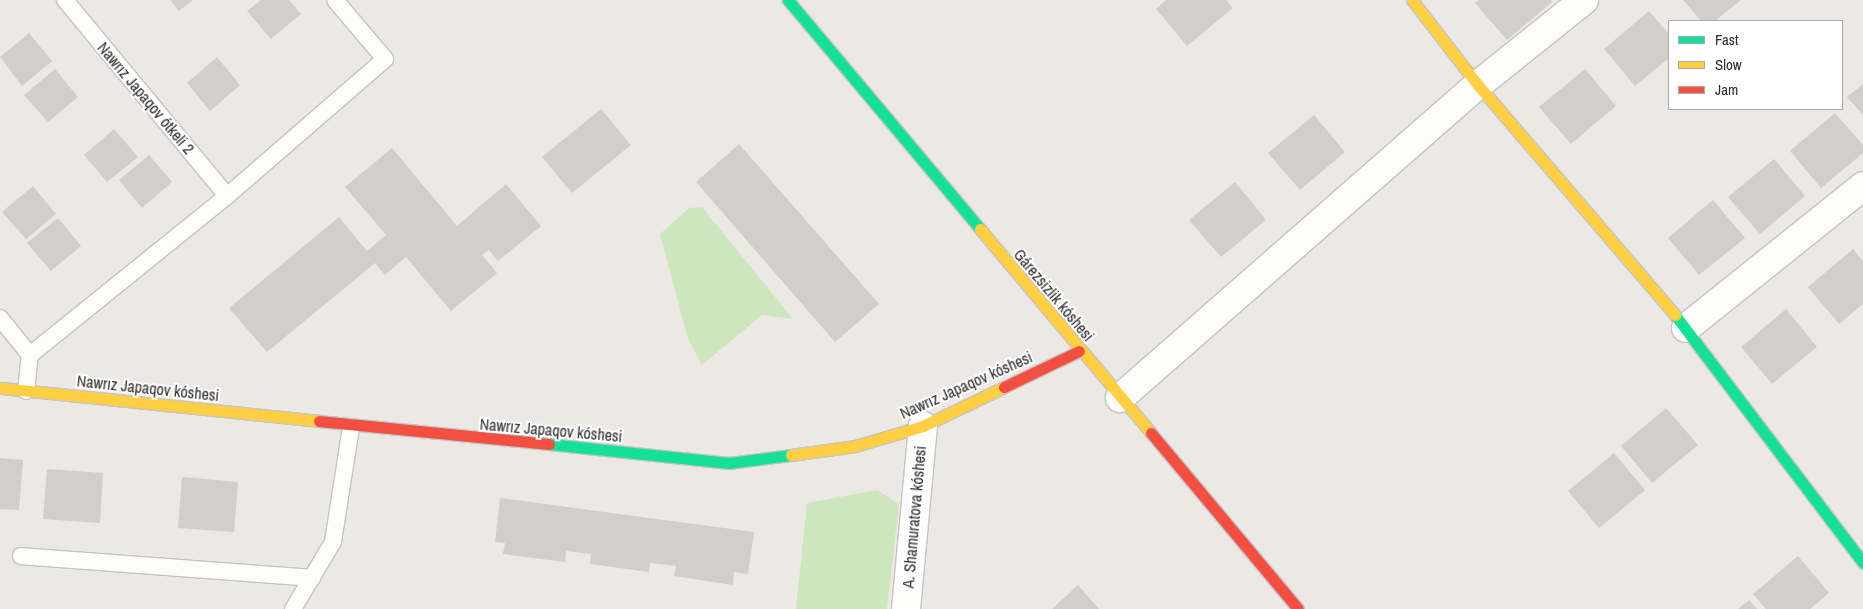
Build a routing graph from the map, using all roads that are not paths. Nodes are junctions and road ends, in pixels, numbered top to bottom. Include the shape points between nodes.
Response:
1 (65, 0) edge
2 (335, 0) edge
3 (788, 0) edge
4 (1412, 0) edge
5 (1584, 0) edge
6 (1478, 85) junction
7 (1863, 186) edge
8 (228, 196) junction
9 (0, 318) edge
10 (1686, 328) junction
11 (1080, 350) junction
12 (30, 355) junction
13 (0, 388) edge
14 (26, 391) junction
15 (1120, 398) junction
16 (923, 426) junction
17 (351, 427) junction
18 (21, 556) dead end
19 (1863, 564) edge
20 (312, 578) junction
21 (292, 609) edge
22 (906, 609) edge
23 (1298, 609) edge

1 - 8 lane, Nawrız Japaqov ótkeli 2
2 - 8 lane via 385,59
3 - 11 street, Gárezsizlik kóshesi
4 - 6 street
5 - 6 street
6 - 10 street
6 - 15 street
7 - 10 street
8 - 12 lane
9 - 12 lane
10 - 19 street
11 - 15 street, Gárezsizlik kóshesi
11 - 16 street, Nawrız Japaqov kóshesi
12 - 14 lane
13 - 14 street, Nawrız Japaqov kóshesi
14 - 17 street, Nawrız Japaqov kóshesi
15 - 23 street, Gárezsizlik kóshesi
16 - 17 street, Nawrız Japaqov kóshesi via 855,446 729,463
16 - 22 street, A. Shamuratova kóshesi
17 - 20 lane via 333,542
18 - 20 lane
20 - 21 lane

